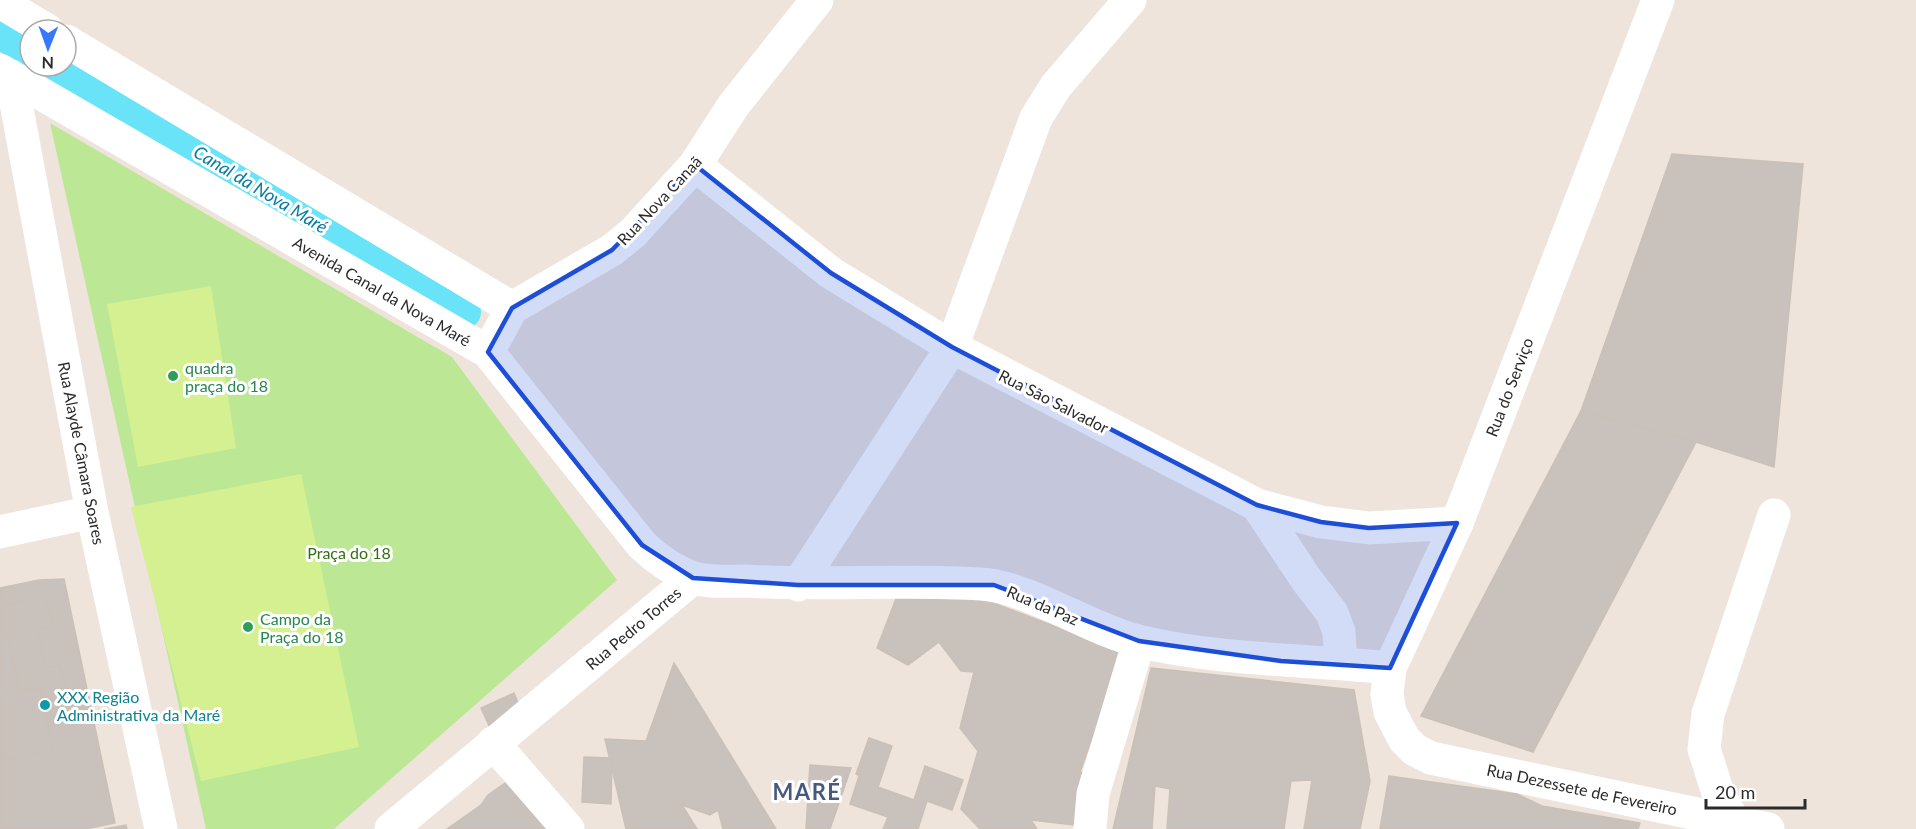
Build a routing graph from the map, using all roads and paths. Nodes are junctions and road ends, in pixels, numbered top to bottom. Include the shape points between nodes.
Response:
1 (817, 0) edge
2 (1130, 0) edge
3 (1658, 0) edge
4 (0, 2) edge
5 (27, 18) edge
6 (78, 48) edge
7 (5, 73) edge
8 (695, 165) junction
9 (512, 308) junction
10 (952, 346) junction
11 (488, 352) junction
12 (1257, 505) junction
13 (92, 512) junction
14 (1774, 515) dead end
15 (1457, 523) junction
16 (0, 532) edge
17 (693, 578) junction
18 (798, 585) junction
19 (1139, 641) junction
20 (1341, 663) junction
21 (1390, 668) junction
22 (493, 743) junction
23 (1431, 758) joint
24 (1734, 820) junction
25 (160, 829) edge
26 (391, 829) edge
27 (568, 829) edge
28 (1090, 829) edge
29 (1768, 829) edge

1 - 8 street, Rua Nova Canaã via 733,106
2 - 10 street via 1056,86 1036,118
3 - 15 street, Rua do Serviço
4 - 5 street
6 - 9 street
7 - 11 street, Avenida Canal da Nova Maré
7 - 13 street, Rua Alayde Câmara Soares
8 - 9 street, Rua Nova Canaã via 633,233 612,250
8 - 10 street, Rua São Salvador via 831,273
9 - 11 street, Avenida Canal da Nova Maré
10 - 12 street, Rua São Salvador
10 - 18 street
11 - 17 street, Rua Pedro Torres via 642,545 658,559
12 - 15 street, Rua São Salvador via 1321,522 1369,528
12 - 20 street via 1332,613 1339,632
13 - 16 street
13 - 25 street, Rua Alayde Câmara Soares
14 - 24 street via 1708,714 1704,749 1718,793
15 - 21 street, Rua do Serviço
17 - 18 street, Rua da Paz
17 - 22 street, Rua Pedro Torres
18 - 19 street, Rua da Paz via 994,585 1095,628
19 - 20 street, Rua da Paz via 1281,661
19 - 28 street via 1093,794
20 - 21 street, Rua da Paz
21 - 23 street, Rua do Serviço via 1390,712 1404,739
22 - 26 street, Rua Pedro Torres
22 - 27 street
23 - 24 street, Rua Dezessete de Fevereiro
24 - 29 street, Rua Dezessete de Fevereiro

